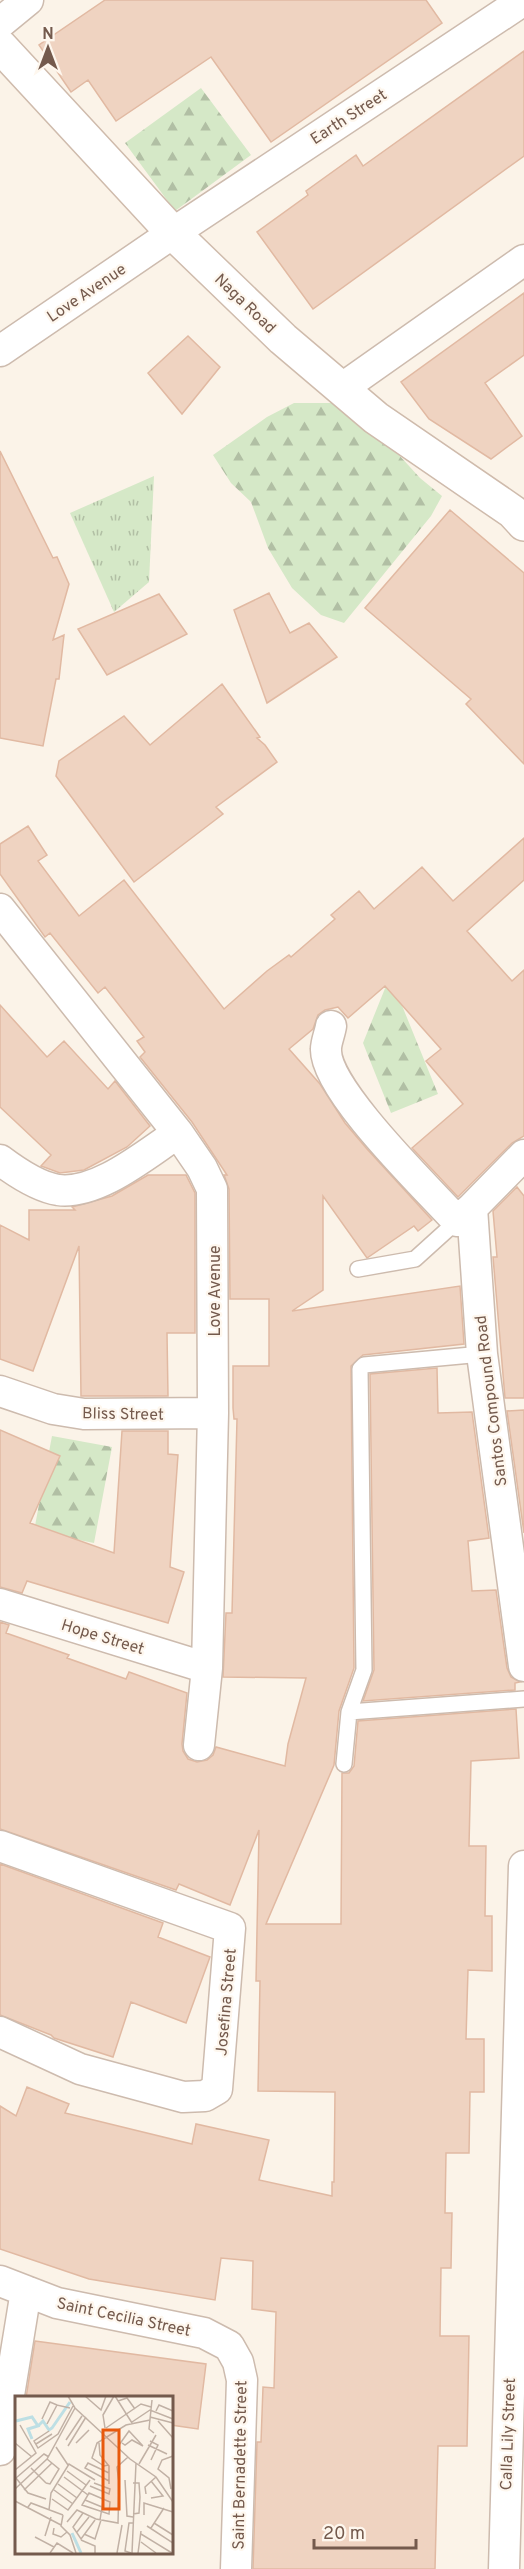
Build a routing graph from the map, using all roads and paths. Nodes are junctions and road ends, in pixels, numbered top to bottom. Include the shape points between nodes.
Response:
1 (28, 0) edge
2 (524, 0) edge
3 (0, 23) edge
4 (0, 46) edge
5 (173, 233) junction
6 (524, 260) edge
7 (0, 351) edge
8 (341, 388) junction
9 (520, 513) edge
10 (0, 909) edge
11 (331, 1026) dead end
12 (178, 1133) junction
13 (524, 1155) edge
14 (0, 1160) edge
15 (465, 1215) junction
16 (358, 1269) dead end
17 (482, 1354) junction
18 (0, 1391) edge
19 (213, 1413) junction
20 (0, 1604) edge
21 (524, 1666) edge
22 (207, 1668) junction
23 (524, 1699) edge
24 (349, 1712) junction
25 (199, 1745) dead end
26 (344, 1764) dead end
27 (0, 1846) edge
28 (524, 1866) edge
29 (0, 2032) edge
30 (13, 2286) edge
31 (238, 2362) joint
32 (0, 2450) edge
33 (515, 2459) edge
34 (236, 2569) edge
35 (504, 2569) edge

1 - 3 street
2 - 5 street, Earth Street
4 - 5 main road, Naga Road
5 - 7 street, Love Avenue
5 - 8 main road, Naga Road via 283,339
6 - 8 street
8 - 9 main road, Naga Road via 376,418
10 - 12 street, Love Avenue
11 - 15 street via 325,1049 333,1077 347,1098 393,1151
12 - 14 street via 107,1179 80,1190 57,1190 35,1182
12 - 19 street, Love Avenue via 212,1189
13 - 15 street
15 - 16 lane via 416,1260
15 - 17 street, Santos Compound Road
17 - 21 street, Santos Compound Road
17 - 24 lane via 364,1365 360,1369 364,1670
18 - 19 street, Bliss Street via 84,1414
19 - 22 street, Love Avenue
20 - 22 street, Hope Street
22 - 25 street, Love Avenue
23 - 24 lane
24 - 26 lane
27 - 29 street, Josefina Street via 230,1928 217,2089 205,2096 183,2097 80,2069
28 - 33 street, Calla Lily Street
30 - 31 street, Saint Cecilia Street via 57,2303 204,2333 229,2346
30 - 32 street
31 - 34 street, Saint Bernadette Street via 242,2380
33 - 35 street, Calla Lily Street

